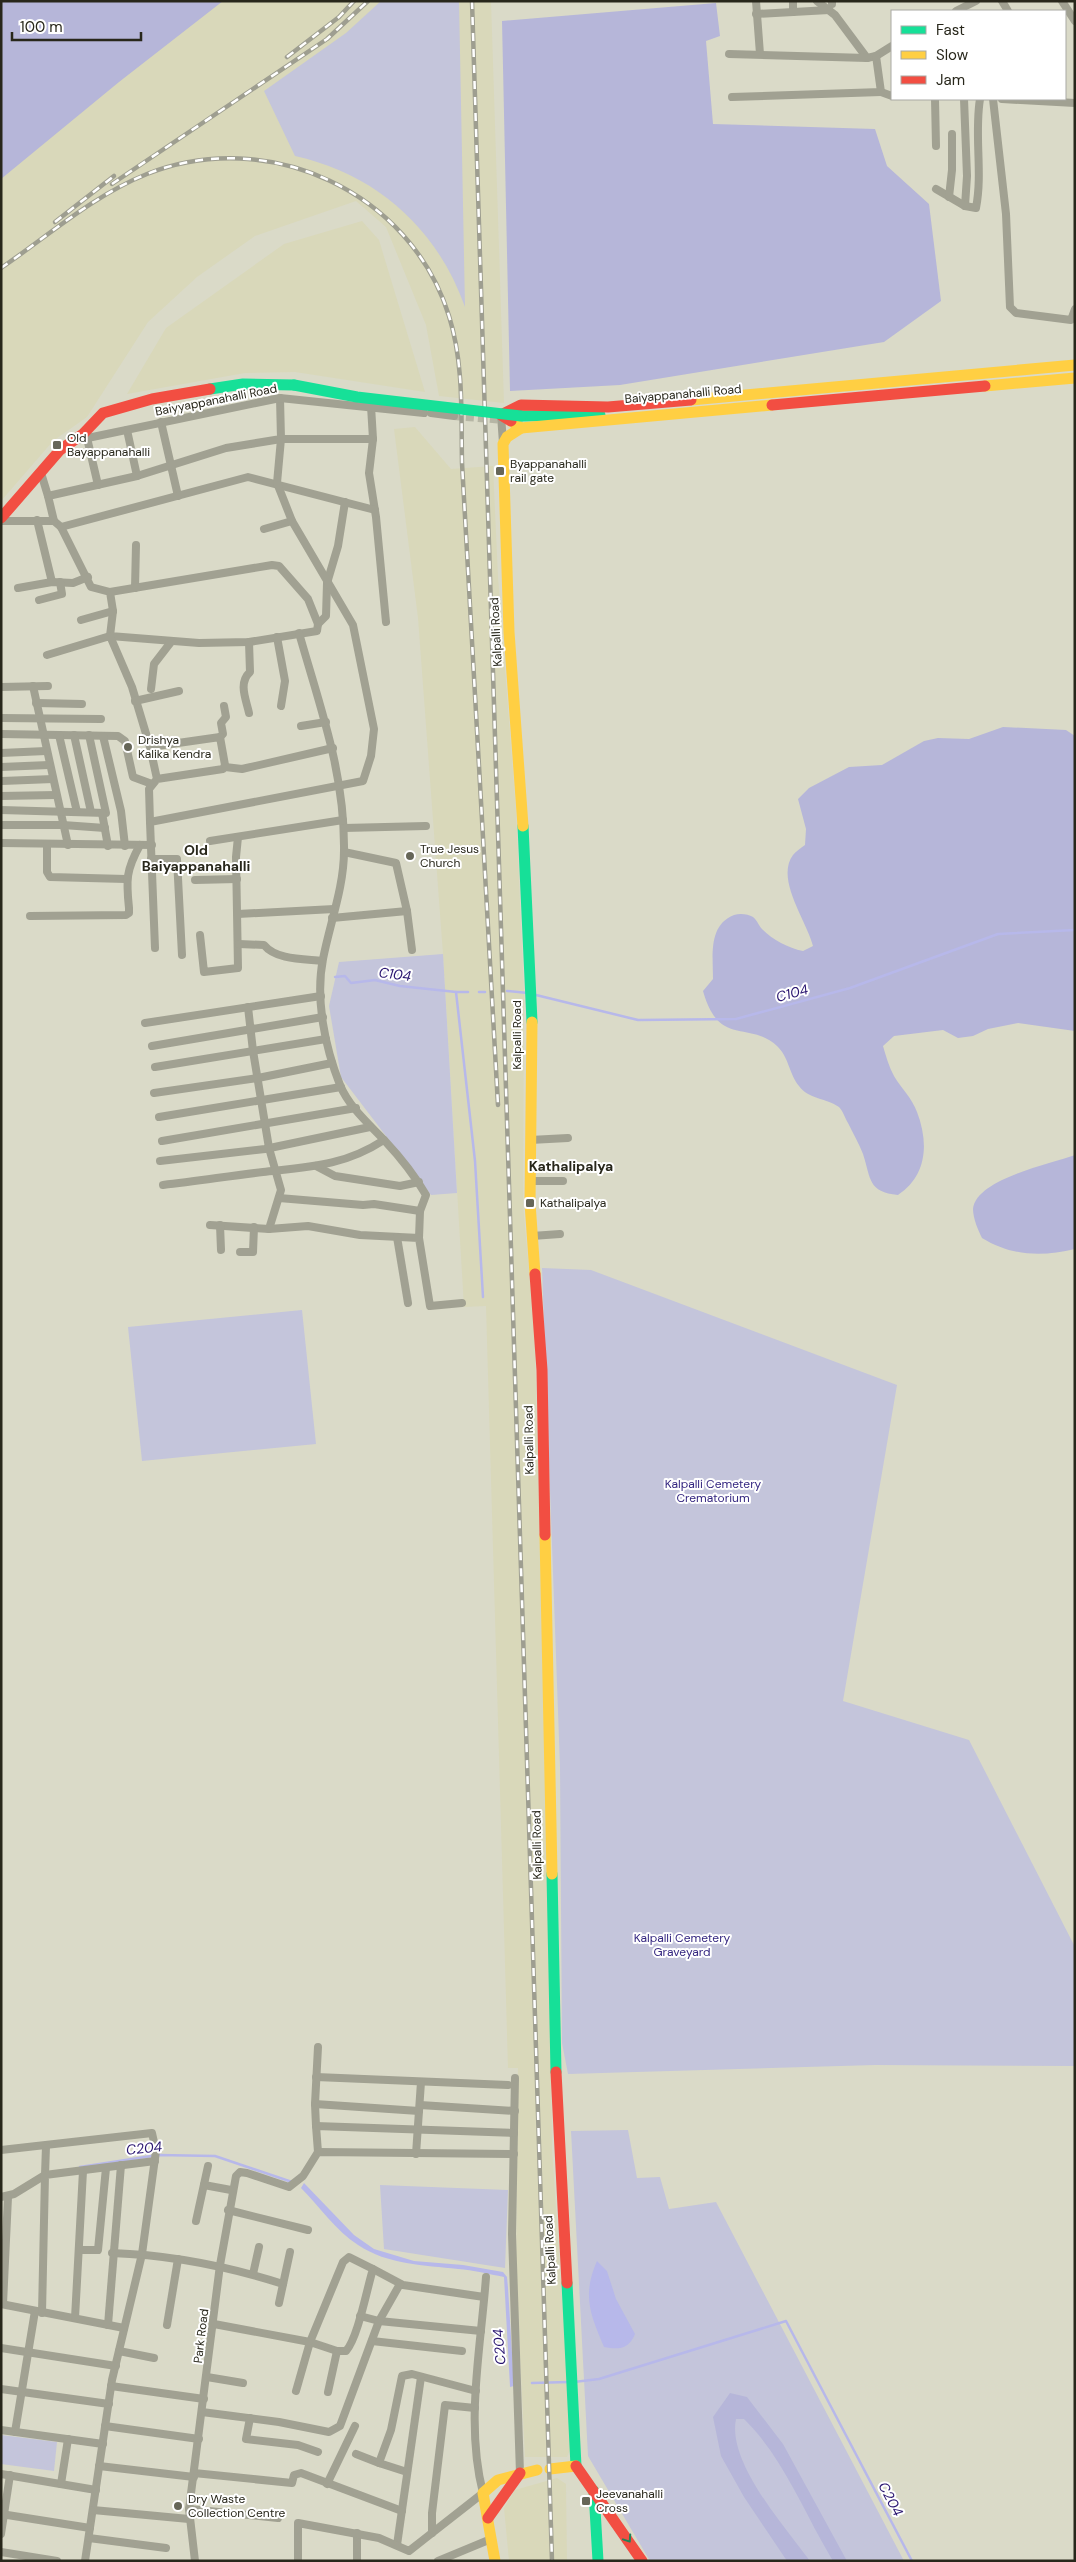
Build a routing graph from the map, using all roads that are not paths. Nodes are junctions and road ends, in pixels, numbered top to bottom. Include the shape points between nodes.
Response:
1 (756, 1) edge
2 (793, 1) edge
3 (817, 1) edge
4 (976, 1) edge
5 (1062, 1) edge
6 (831, 5) edge
7 (958, 10) edge
8 (793, 12) junction
9 (756, 14) junction
10 (1075, 21) edge
11 (891, 47) edge
12 (728, 54) dead end
13 (760, 54) junction
14 (876, 56) junction
15 (867, 58) junction
16 (881, 92) junction
17 (891, 96) edge
18 (732, 97) dead end
19 (935, 100) edge
20 (964, 100) edge
21 (980, 100) edge
22 (993, 100) edge
23 (1032, 100) edge
24 (1069, 102) edge
25 (952, 134) dead end
26 (936, 146) dead end
27 (936, 189) dead end
28 (948, 197) junction
29 (966, 206) junction
30 (1075, 309) edge
31 (1075, 364) edge
32 (1069, 371) edge
33 (1075, 378) edge
34 (280, 398) junction
35 (371, 406) junction
36 (454, 416) tunnel mouth
37 (505, 419) junction
38 (160, 422) junction
39 (521, 428) junction
40 (127, 430) junction
41 (86, 438) junction
42 (280, 438) junction
43 (372, 439) junction
44 (73, 440) junction
45 (503, 444) junction
46 (171, 466) junction
47 (41, 473) junction
48 (137, 476) junction
49 (277, 483) junction
50 (98, 485) junction
51 (48, 496) junction
52 (178, 496) junction
53 (345, 502) junction
54 (376, 510) junction
55 (1, 520) edge
56 (37, 520) junction
57 (54, 521) junction
58 (292, 521) junction
59 (61, 527) junction
60 (264, 529) dead end
61 (136, 545) dead end
62 (88, 577) junction
63 (56, 582) junction
64 (327, 583) junction
65 (18, 588) dead end
66 (135, 588) junction
67 (110, 592) junction
68 (39, 600) dead end
69 (114, 611) junction
70 (81, 620) dead end
71 (386, 622) dead end
72 (318, 624) junction
73 (299, 634) junction
74 (110, 636) junction
75 (277, 637) junction
76 (171, 642) junction
77 (249, 642) junction
78 (46, 655) dead end
79 (32, 686) junction
80 (48, 686) dead end
81 (1, 687) edge
82 (151, 689) dead end
83 (179, 691) dead end
84 (135, 701) junction
85 (36, 703) junction
86 (82, 704) dead end
87 (224, 706) dead end
88 (280, 706) dead end
89 (249, 713) dead end
90 (1, 718) edge
91 (39, 719) junction
92 (101, 719) dead end
93 (326, 722) junction
94 (301, 726) dead end
95 (1, 734) edge
96 (43, 735) junction
97 (59, 735) junction
98 (74, 735) junction
99 (89, 735) junction
100 (103, 736) junction
101 (220, 737) junction
102 (150, 747) junction
103 (333, 748) junction
104 (46, 751) junction
105 (1, 753) edge
106 (49, 764) junction
107 (1, 767) edge
108 (225, 767) junction
109 (53, 779) junction
110 (1, 780) edge
111 (154, 782) junction
112 (340, 787) junction
113 (56, 795) junction
114 (3, 796) edge
115 (1, 810) edge
116 (60, 811) junction
117 (77, 812) junction
118 (91, 812) junction
119 (102, 813) junction
120 (150, 822) junction
121 (344, 824) junction
122 (1, 825) edge
123 (63, 825) junction
124 (426, 826) dead end
125 (105, 828) junction
126 (238, 837) junction
127 (210, 841) dead end
128 (1, 843) edge
129 (47, 845) junction
130 (68, 845) junction
131 (140, 845) junction
132 (152, 845) junction
133 (108, 846) junction
134 (125, 846) junction
135 (344, 852) junction
136 (152, 859) junction
137 (126, 879) junction
138 (237, 879) junction
139 (195, 880) dead end
140 (334, 909) junction
141 (407, 912) junction
142 (238, 914) junction
143 (30, 916) dead end
144 (332, 918) junction
145 (200, 935) dead end
146 (239, 944) junction
147 (155, 948) dead end
148 (412, 950) dead end
149 (182, 955) dead end
150 (322, 961) junction
151 (321, 996) junction
152 (248, 1007) junction
153 (323, 1017) junction
154 (145, 1023) dead end
155 (250, 1030) junction
156 (326, 1039) junction
157 (152, 1046) dead end
158 (252, 1051) junction
159 (332, 1063) junction
160 (155, 1067) dead end
161 (258, 1078) junction
162 (341, 1088) junction
163 (154, 1093) dead end
164 (261, 1101) junction
165 (356, 1108) junction
166 (159, 1117) dead end
167 (265, 1125) junction
168 (370, 1127) junction
169 (568, 1138) dead end
170 (384, 1140) junction
171 (530, 1140) junction
172 (162, 1141) dead end
173 (269, 1148) junction
174 (160, 1160) dead end
175 (316, 1166) junction
176 (274, 1171) junction
177 (530, 1181) junction
178 (564, 1181) dead end
179 (418, 1182) junction
180 (164, 1185) dead end
181 (279, 1198) junction
182 (420, 1211) junction
183 (210, 1225) dead end
184 (220, 1225) junction
185 (254, 1227) junction
186 (269, 1229) junction
187 (560, 1234) dead end
188 (532, 1236) junction
189 (397, 1237) junction
190 (419, 1238) junction
191 (221, 1250) dead end
192 (240, 1252) dead end
193 (462, 1302) dead end
194 (408, 1304) dead end
195 (318, 2047) dead end
196 (316, 2077) junction
197 (515, 2078) dead end
198 (421, 2082) junction
199 (508, 2086) dead end
200 (314, 2104) junction
201 (420, 2108) junction
202 (515, 2111) junction
203 (316, 2126) junction
204 (418, 2129) junction
205 (514, 2133) junction
206 (46, 2146) junction
207 (1, 2150) edge
208 (318, 2152) junction
209 (416, 2154) junction
210 (514, 2154) junction
211 (155, 2157) junction
212 (121, 2165) junction
213 (208, 2166) dead end
214 (106, 2168) junction
215 (83, 2171) junction
216 (45, 2175) junction
217 (204, 2185) junction
218 (231, 2190) junction
219 (5, 2197) edge
220 (228, 2210) junction
221 (196, 2221) dead end
222 (308, 2230) dead end
223 (259, 2247) dead end
224 (80, 2250) junction
225 (290, 2252) dead end
226 (112, 2253) junction
227 (142, 2254) junction
228 (178, 2259) junction
229 (220, 2265) junction
230 (373, 2269) junction
231 (253, 2274) junction
232 (486, 2277) dead end
233 (283, 2284) junction
234 (400, 2284) junction
235 (484, 2296) junction
236 (279, 2303) dead end
237 (2, 2304) edge
238 (39, 2312) junction
239 (360, 2316) junction
240 (75, 2318) junction
241 (379, 2320) junction
242 (214, 2324) junction
243 (108, 2325) junction
244 (167, 2325) dead end
245 (124, 2328) junction
246 (481, 2331) junction
247 (372, 2341) junction
248 (310, 2342) junction
249 (1, 2348) edge
250 (337, 2351) junction
251 (462, 2351) dead end
252 (29, 2352) junction
253 (119, 2352) junction
254 (154, 2358) dead end
255 (116, 2366) junction
256 (207, 2377) junction
257 (421, 2377) junction
258 (243, 2383) dead end
259 (112, 2386) junction
260 (1, 2390) edge
261 (296, 2391) dead end
262 (476, 2391) junction
263 (22, 2392) junction
264 (328, 2392) dead end
265 (204, 2400) junction
266 (109, 2404) junction
267 (475, 2408) junction
268 (202, 2412) junction
269 (250, 2418) junction
270 (105, 2426) junction
271 (355, 2426) dead end
272 (1, 2430) edge
273 (335, 2431) junction
274 (15, 2432) junction
275 (68, 2439) junction
276 (199, 2439) junction
277 (349, 2439) junction
278 (103, 2444) junction
279 (318, 2452) dead end
280 (356, 2454) dead end
281 (379, 2462) junction
282 (99, 2466) junction
283 (576, 2466) junction
284 (550, 2469) dead end
285 (537, 2470) dead end
286 (407, 2472) junction
287 (520, 2474) junction
288 (5, 2475) edge
289 (194, 2475) junction
290 (61, 2484) junction
291 (327, 2484) junction
292 (594, 2489) junction
293 (96, 2490) junction
294 (483, 2493) junction
295 (189, 2509) junction
296 (93, 2510) junction
297 (402, 2511) junction
298 (3, 2514) edge
299 (278, 2518) dead end
300 (488, 2518) junction
301 (189, 2519) junction
302 (90, 2528) junction
303 (357, 2533) junction
304 (1, 2534) edge
305 (432, 2534) junction
306 (89, 2538) junction
307 (492, 2539) junction
308 (397, 2545) junction
309 (166, 2548) dead end
310 (1, 2552) edge
311 (409, 2552) junction
312 (492, 2560) edge
313 (57, 2561) edge
314 (85, 2561) edge
315 (195, 2561) edge
316 (204, 2561) edge
317 (298, 2561) edge
318 (358, 2561) edge
319 (410, 2561) edge
320 (438, 2561) edge
321 (598, 2561) edge
322 (642, 2561) edge

1 - 9 street
2 - 8 street
3 - 6 street
4 - 7 street
5 - 10 street
6 - 8 street
6 - 15 street
8 - 9 street
9 - 13 street
11 - 14 street
12 - 13 street
13 - 15 street
14 - 15 street
14 - 16 street
16 - 17 street
16 - 18 street
19 - 26 street
20 - 29 street
21 - 29 street via 977,203 975,209
22 - 30 street via 1006,214 1010,307 1016,313 1071,320
23 - 24 street
25 - 28 street
27 - 28 street
28 - 29 street
31 - 37 street via 608,407 521,405
32 - 44 street, Baiyappanahalli Road, bridge via 608,415 521,416 357,397 294,385 243,384 152,399 103,413
33 - 39 street
34 - 35 street, Baiyyappanahalli Road
34 - 38 street, Baiyyappanahalli Road
34 - 42 street
35 - 36 street, Baiyyappanahalli Road
35 - 43 street
37 - 39 street
37 - 45 street, Kalpalli Road
38 - 40 street, Baiyyappanahalli Road
38 - 46 street
39 - 45 street via 507,437
40 - 41 street, Baiyyappanahalli Road
40 - 48 street
41 - 44 street, Baiyyappanahalli Road
41 - 50 street
42 - 43 street
42 - 46 street via 226,448
42 - 49 street
43 - 54 street via 369,474
44 - 47 street
45 - 171 street, Kalpalli Road via 510,632 531,994
46 - 48 street
46 - 52 street
47 - 51 street
47 - 55 street
48 - 50 street
49 - 52 street via 248,477
49 - 53 street
49 - 58 street
50 - 51 street
51 - 57 street
52 - 59 street
53 - 54 street
53 - 64 street via 338,546
54 - 71 street
55 - 56 street
56 - 57 street
56 - 63 street
57 - 59 street
58 - 60 street
58 - 64 street
59 - 62 street
61 - 66 street
62 - 63 street via 73,583
62 - 67 street via 91,587
63 - 65 street
63 - 68 street via 62,594
64 - 72 street via 326,616
64 - 112 street via 353,625 374,729 371,756 363,781
66 - 67 street
66 - 72 street via 279,566 308,599
67 - 69 street
69 - 70 street
69 - 74 street
72 - 73 street via 317,631
73 - 75 street
73 - 93 street
74 - 76 street
74 - 78 street
74 - 84 street
75 - 77 street
75 - 88 street via 285,682
76 - 77 street
76 - 82 street via 154,664
77 - 89 street via 250,672 243,683
79 - 80 street
79 - 81 street
79 - 85 street
83 - 84 street
84 - 102 street
85 - 86 street
85 - 91 street
87 - 101 street via 226,717 221,723 223,734
90 - 91 street
91 - 92 street
91 - 96 street
93 - 94 street
93 - 103 street
95 - 96 street
96 - 97 street
96 - 104 street
97 - 98 street
97 - 117 street
98 - 99 street
98 - 118 street
99 - 100 street
99 - 119 street via 107,810
100 - 111 street via 123,738 133,777
100 - 134 street via 121,811
101 - 102 street
101 - 108 street
102 - 111 street
103 - 108 street via 242,769
103 - 112 street
104 - 105 street
104 - 106 street
106 - 107 street
106 - 109 street
108 - 111 street
109 - 110 street
109 - 113 street
110 - 114 street
111 - 120 street via 149,789
112 - 120 street
112 - 121 street
113 - 114 street
113 - 116 street
115 - 116 street
116 - 117 street
116 - 123 street
117 - 118 street
118 - 119 street
119 - 125 street
120 - 132 street
121 - 124 street
121 - 126 street
121 - 135 street
122 - 123 street
123 - 125 street
123 - 130 street
125 - 133 street
126 - 127 street
126 - 138 street
128 - 129 street
129 - 130 street
129 - 137 street via 47,872 50,877
130 - 133 street
131 - 132 street
131 - 134 street
131 - 137 street
132 - 136 street
133 - 134 street
135 - 140 street via 344,867
135 - 141 street via 396,863
136 - 147 street
136 - 149 street via 177,859
137 - 143 street via 129,908 126,915
138 - 139 street
138 - 142 street
140 - 142 street
140 - 144 street
141 - 144 street
141 - 148 street
142 - 146 street
144 - 150 street
145 - 146 street via 206,973 238,968
146 - 150 street via 264,945 276,954
150 - 151 street
151 - 152 street
151 - 153 street
152 - 154 street
152 - 155 street
153 - 155 street
153 - 156 street
155 - 157 street
155 - 158 street
156 - 158 street
156 - 159 street
158 - 160 street
158 - 161 street
159 - 161 street
159 - 162 street
161 - 163 street
161 - 164 street
162 - 164 street
162 - 165 street
164 - 166 street
164 - 167 street
165 - 167 street
165 - 168 street
167 - 172 street
167 - 173 street
168 - 170 street
168 - 173 street
169 - 171 street
170 - 175 street via 345,1161
170 - 179 street
171 - 177 street, Kalpalli Road
173 - 174 street
173 - 176 street
175 - 176 street
175 - 179 street via 335,1176 400,1186
176 - 180 street
176 - 181 street via 281,1190
177 - 178 street
177 - 188 street, Kalpalli Road
179 - 182 street via 426,1195
181 - 182 street via 374,1204
181 - 186 street
182 - 190 street
183 - 184 street
184 - 185 street
184 - 191 street
185 - 186 street
185 - 192 street via 253,1252
186 - 189 street via 308,1226 360,1235
187 - 188 street
188 - 283 street, Kalpalli Road via 542,1370 556,2078
189 - 190 street
189 - 194 street
190 - 193 street via 430,1306
195 - 196 street
196 - 198 street
196 - 200 street
197 - 202 street
198 - 199 street
198 - 201 street
200 - 201 street
200 - 203 street
201 - 202 street
201 - 204 street
202 - 205 street
203 - 204 street
203 - 208 street
204 - 205 street
204 - 209 street
205 - 210 street
206 - 207 street
206 - 211 street via 152,2133
206 - 216 street
208 - 209 street
208 - 218 street via 303,2176 293,2185 286,2187 240,2172
209 - 210 street
210 - 287 street via 512,2234
211 - 212 street
211 - 227 street
212 - 214 street
212 - 226 street
213 - 217 street
214 - 215 street
214 - 224 street via 98,2250
215 - 216 street
215 - 224 street
216 - 219 street
216 - 238 street
217 - 218 street
217 - 221 street
218 - 220 street, Park Road
219 - 237 street
220 - 222 street
220 - 229 street, Park Road
223 - 231 street
224 - 240 street
225 - 233 street
226 - 227 street
226 - 243 street
227 - 228 street
227 - 245 street
228 - 229 street
228 - 244 street
229 - 231 street
229 - 242 street, Park Road
230 - 234 street
230 - 239 street
230 - 248 street via 350,2257 343,2262
231 - 233 street
232 - 235 street
233 - 236 street
234 - 235 street
234 - 241 street
235 - 246 street
237 - 238 street
238 - 240 street
238 - 252 street
239 - 241 street
239 - 250 street via 350,2346 346,2351
240 - 243 street
241 - 246 street
241 - 247 street
242 - 248 street
242 - 256 street, Park Road
243 - 245 street
245 - 253 street
246 - 262 street
247 - 251 street
247 - 273 street via 340,2426
248 - 250 street
248 - 261 street
249 - 252 street
250 - 264 street
252 - 255 street
252 - 263 street
253 - 254 street
253 - 255 street
255 - 259 street
256 - 258 street
256 - 265 street, Park Road
257 - 262 street
257 - 281 street via 412,2374 402,2376 391,2430
257 - 286 street
259 - 265 street
259 - 266 street
260 - 263 street
262 - 267 street
263 - 266 street
263 - 274 street
265 - 268 street, Park Road
266 - 270 street
267 - 294 street via 477,2462
267 - 305 street via 445,2405
268 - 269 street
268 - 276 street, Park Road
269 - 273 street via 323,2432
269 - 279 street via 246,2439 298,2445
270 - 276 street
270 - 278 street
271 - 277 street
272 - 274 street
273 - 277 street
274 - 275 street
275 - 278 street
275 - 290 street
276 - 289 street, Park Road
277 - 291 street
278 - 282 street
280 - 281 street
281 - 286 street
282 - 289 street
282 - 293 street
283 - 284 street
283 - 292 street
285 - 287 street
286 - 297 street
287 - 294 street via 498,2480
287 - 300 street
288 - 290 street
288 - 298 street
289 - 291 street via 292,2483 294,2475 300,2473
289 - 295 street, Park Road
290 - 293 street
291 - 297 street
292 - 321 street
292 -> 322 street
293 - 296 street
294 - 300 street
294 - 305 street
295 - 299 street
295 - 301 street, Park Road
296 - 301 street
296 - 302 street
297 - 308 street
298 - 302 street
298 - 304 street
300 - 307 street
301 - 315 street, Park Road
302 - 306 street
303 - 308 street
303 - 317 street via 298,2524
303 - 318 street
305 - 311 street
306 - 309 street
306 - 314 street
307 - 312 street
307 - 320 street
308 - 311 street
310 - 313 street
311 - 319 street
315 - 316 street

